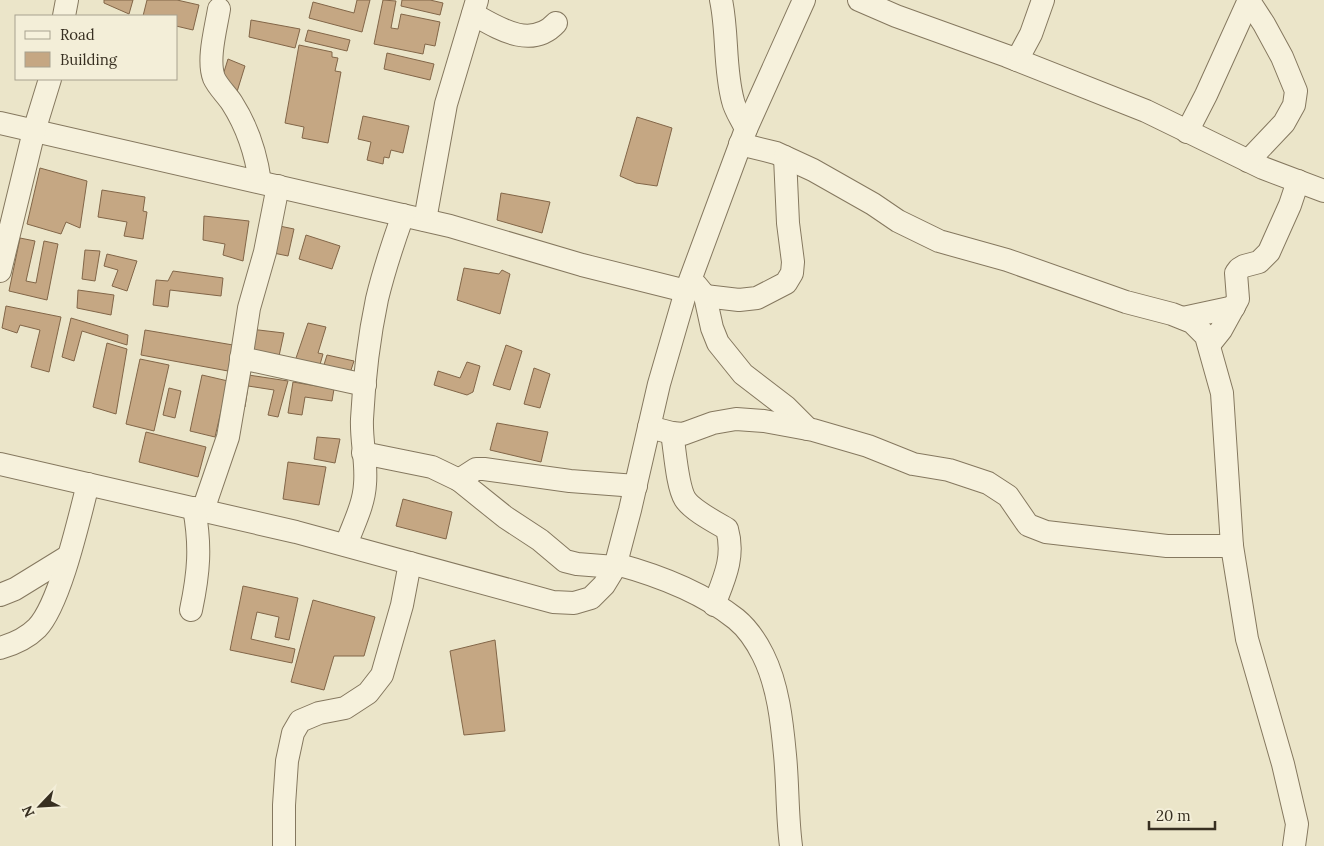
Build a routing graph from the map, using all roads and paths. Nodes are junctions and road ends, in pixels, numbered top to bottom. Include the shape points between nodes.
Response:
1 (67, 0) edge
2 (721, 0) edge
3 (804, 0) edge
4 (859, 0) edge
5 (1043, 0) edge
6 (1249, 0) edge
7 (475, 7) edge
8 (219, 9) dead end
9 (64, 15) edge
10 (556, 23) dead end
11 (1017, 60) junction
12 (50, 80) edge
13 (0, 123) edge
14 (34, 131) junction
15 (1187, 132) junction
16 (743, 137) junction
17 (785, 157) junction
18 (1248, 161) junction
19 (1298, 182) junction
20 (269, 184) junction
21 (1324, 191) edge
22 (402, 215) junction
23 (425, 220) junction
24 (0, 271) edge
25 (694, 289) junction
26 (1234, 307) junction
27 (1183, 318) junction
28 (1209, 345) junction
29 (242, 358) junction
30 (365, 385) junction
31 (649, 428) junction
32 (808, 429) junction
33 (672, 433) junction
34 (363, 453) junction
35 (0, 464) edge
36 (459, 480) junction
37 (88, 484) junction
38 (636, 486) junction
39 (198, 509) junction
40 (346, 545) junction
41 (1232, 546) junction
42 (67, 557) junction
43 (410, 563) junction
44 (615, 566) junction
45 (0, 595) edge
46 (714, 605) junction
47 (191, 610) dead end
48 (0, 648) edge
49 (284, 846) edge
50 (791, 846) edge
51 (1294, 846) edge

1 - 9 street
2 - 16 street via 728,76
3 - 16 street
4 - 11 street
5 - 11 street via 1031,34
6 - 15 street
6 - 18 street via 1282,57 1296,91 1294,105 1284,123
7 - 10 street via 510,32 529,36 542,34
7 - 23 street via 446,104
8 - 20 street via 212,60 214,78 251,138
11 - 15 street via 1146,111
12 - 14 street
13 - 14 street
14 - 20 street
14 - 24 street
15 - 18 street
16 - 17 street
16 - 25 street
17 - 25 street via 788,223 794,262 786,283 757,298 739,300
17 - 27 street via 939,241
18 - 19 street
19 - 21 street
19 - 26 street via 1269,252 1259,262 1244,266 1236,273 1238,299
20 - 22 street
20 - 29 street via 264,252 249,308
22 - 23 street
22 - 30 street via 377,300
23 - 25 street via 582,265
25 - 31 street via 659,384
25 - 32 street via 718,343 743,374
26 - 27 street
26 - 28 street
27 - 28 street via 1206,336
28 - 41 street via 1222,394
29 - 30 street
29 - 39 street via 228,437
30 - 34 street
31 - 33 street
31 - 38 street
32 - 33 street via 736,419 683,434
32 - 41 street via 868,446 913,464 949,470 988,483 1008,496 1028,525 1046,532 1167,546
33 - 46 street via 685,499 693,508 727,529 731,543 728,566
34 - 36 street via 432,466
34 - 40 street via 365,484 360,509
35 - 37 street
36 - 38 street via 484,469
36 - 44 street via 565,561
37 - 39 street
37 - 42 street
38 - 44 street
39 - 40 street
39 - 47 street via 199,562
40 - 43 street
41 - 51 street via 1247,638 1297,824
42 - 45 street
42 - 48 street via 49,611 36,628 17,643
43 - 44 street via 553,602 574,603 591,598 604,585
43 - 49 street via 382,675 368,694 345,708 300,721 293,733 287,761
44 - 46 street via 647,574 692,592
46 - 50 street via 737,620 752,638 770,674 784,748

